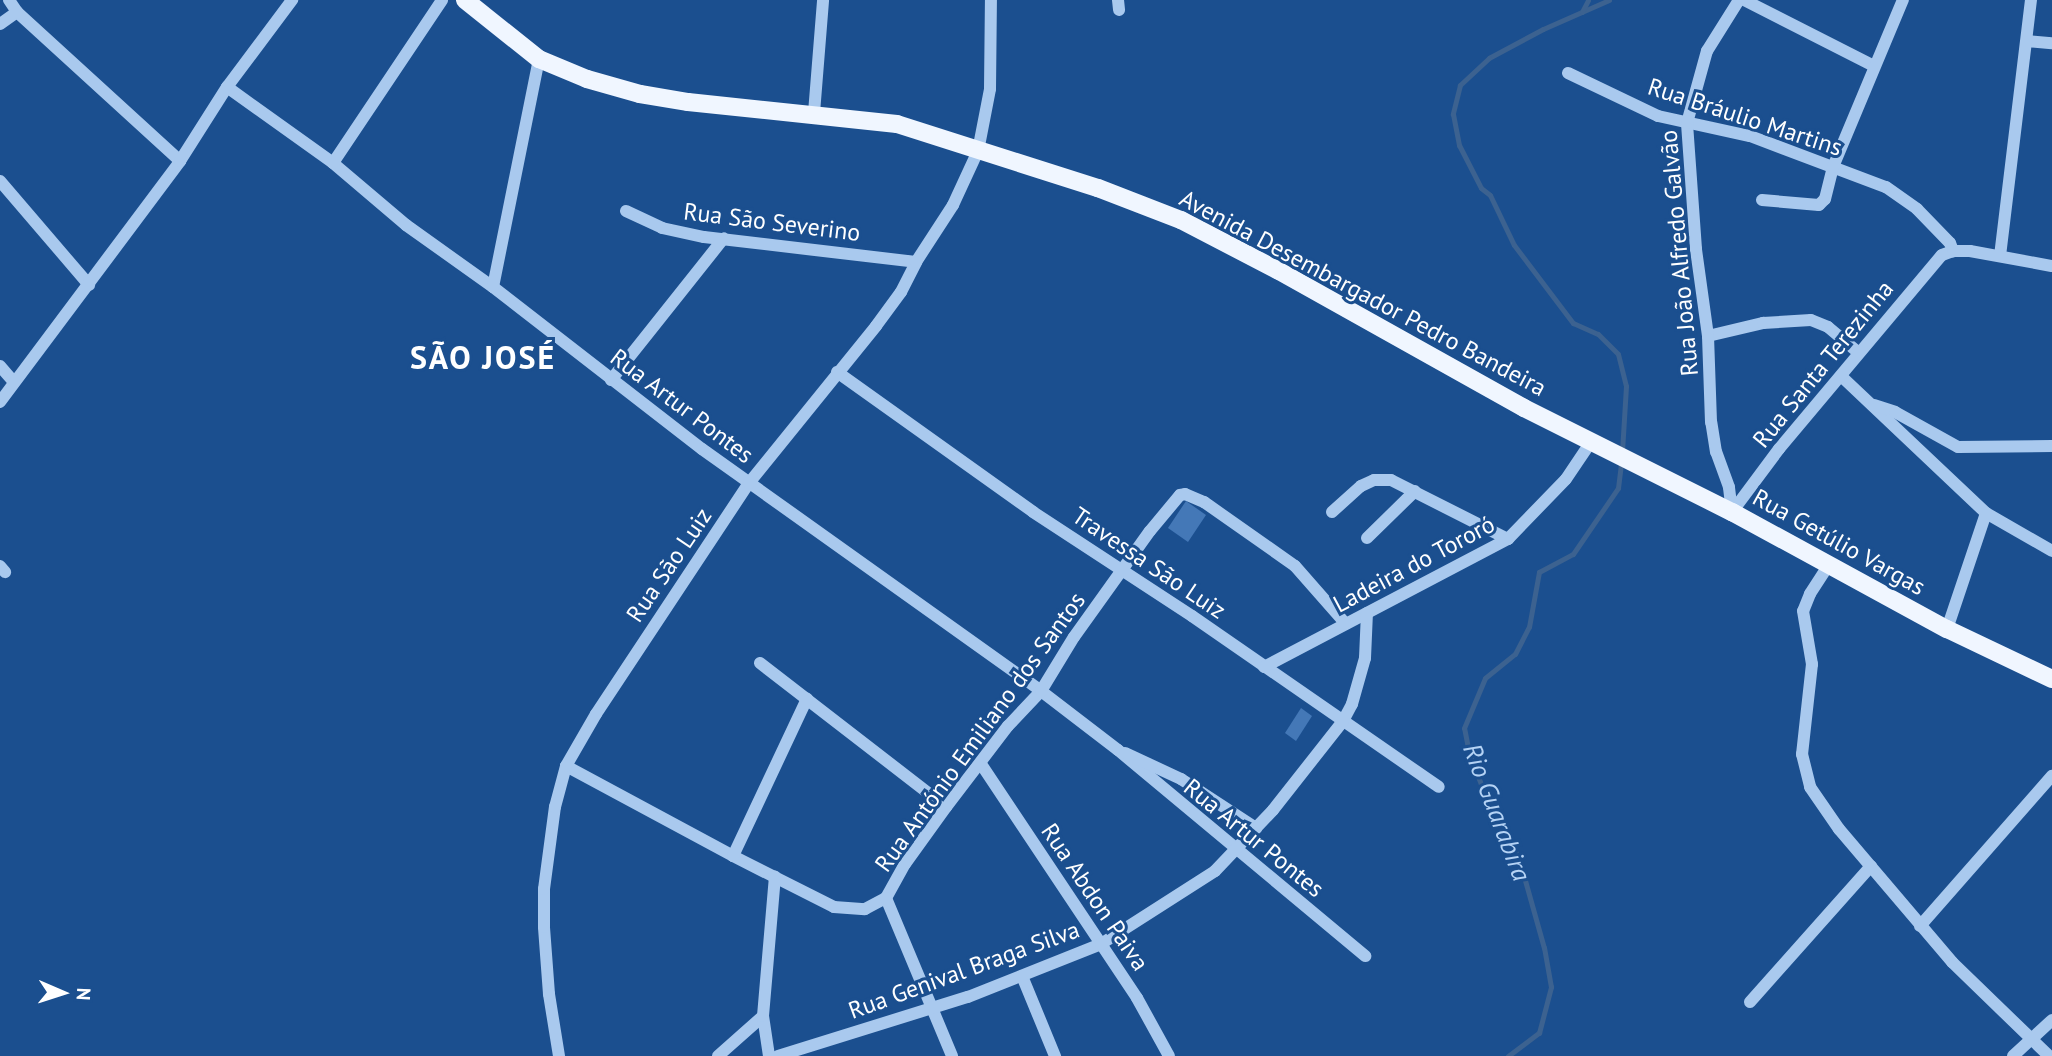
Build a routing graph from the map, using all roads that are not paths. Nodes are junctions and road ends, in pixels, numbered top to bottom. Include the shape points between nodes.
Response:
1 (9, 0) edge
2 (292, 0) edge
3 (442, 0) edge
4 (465, 0) edge
5 (823, 0) edge
6 (991, 0) edge
7 (1742, 0) edge
8 (1903, 0) edge
9 (2031, 0) edge
10 (17, 12) junction
11 (0, 24) edge
12 (2027, 41) junction
13 (2052, 43) edge
14 (539, 59) junction
15 (1874, 66) junction
16 (1568, 73) dead end
17 (227, 87) junction
18 (814, 113) junction
19 (1687, 123) junction
20 (978, 151) junction
21 (180, 161) junction
22 (332, 163) junction
23 (1833, 167) junction
24 (0, 181) edge
25 (1762, 200) dead end
26 (626, 211) dead end
27 (724, 238) junction
28 (1953, 251) junction
29 (2000, 256) junction
30 (916, 261) junction
31 (2052, 266) edge
32 (89, 285) junction
33 (493, 287) junction
34 (1709, 336) junction
35 (1858, 352) junction
36 (0, 366) edge
37 (837, 372) junction
38 (1840, 376) junction
39 (611, 380) junction
40 (13, 381) junction
41 (0, 402) edge
42 (1871, 404) junction
43 (1597, 445) junction
44 (2052, 446) edge
45 (749, 483) junction
46 (1415, 491) junction
47 (1332, 512) dead end
48 (1732, 512) junction
49 (1986, 513) junction
50 (1367, 538) dead end
51 (1508, 539) junction
52 (2052, 551) edge
53 (1828, 566) junction
54 (1122, 571) junction
55 (1367, 613) junction
56 (1346, 624) junction
57 (1947, 629) junction
58 (760, 663) dead end
59 (1265, 667) junction
60 (2052, 680) edge
61 (1041, 691) junction
62 (807, 699) junction
63 (1343, 721) junction
64 (1118, 750) junction
65 (981, 764) junction
66 (566, 766) junction
67 (2052, 776) edge
68 (1439, 787) dead end
69 (946, 807) junction
70 (1256, 828) junction
71 (1236, 849) junction
72 (733, 856) junction
73 (1871, 866) junction
74 (775, 877) junction
75 (886, 898) junction
76 (1920, 926) junction
77 (1101, 944) junction
78 (1365, 956) dead end
79 (1022, 976) junction
80 (1750, 1002) dead end
81 (932, 1009) junction
82 (764, 1016) junction
83 (2052, 1020) edge
84 (2031, 1038) junction
85 (799, 1053) edge
86 (559, 1056) edge
87 (718, 1056) edge
88 (768, 1056) edge
89 (778, 1056) edge
90 (952, 1056) edge
91 (1055, 1056) edge
92 (1169, 1056) edge
93 (2013, 1056) edge
94 (2049, 1056) edge

1 - 10 street
2 - 17 street
3 - 22 street
4 - 14 main road, Avenida Desembargador Pedro Bandeira
5 - 18 street
6 - 20 street, Rua São Luiz via 990,89
7 - 15 street
7 - 19 street, Rua João Alfredo Galvão via 1707,51
8 - 15 street
9 - 12 street
10 - 11 street
10 - 21 street
12 - 13 street
12 - 29 street
14 - 18 main road, Avenida Desembargador Pedro Bandeira via 640,94
14 - 33 street
15 - 23 street
16 - 19 street, Rua Bráulio Martins via 1658,116
17 - 21 street
17 - 22 street, Rua Artur Pontes
18 - 20 main road, Avenida Desembargador Pedro Bandeira via 897,124
19 - 23 street, Rua Bráulio Martins via 1750,136
19 - 34 street, Rua João Alfredo Galvão via 1696,249
20 - 30 street, Rua São Luiz via 953,205
20 - 43 main road, Avenida Desembargador Pedro Bandeira via 1098,188 1181,220 1436,362
21 - 32 street
22 - 33 street, Rua Artur Pontes via 406,225
23 - 25 street via 1825,199 1819,205
23 - 28 street, Rua Bráulio Martins via 1886,187 1917,209
24 - 32 street
26 - 27 street, Rua São Severino via 662,228
27 - 30 street, Rua São Severino
27 - 39 street
28 - 29 street
28 - 35 street, Rua Santa Terezinha via 1932,264
29 - 31 street
30 - 37 street, Rua São Luiz via 901,292
32 - 40 street
33 - 39 street, Rua Artur Pontes
34 - 35 street via 1763,323 1811,320 1828,327
34 - 48 street, Rua João Alfredo Galvão via 1711,422
35 - 38 street, Rua Santa Terezinha
36 - 40 street
37 - 45 street, Rua São Luiz
37 - 54 street, Travessa São Luiz
38 - 42 street
38 - 48 street, Rua Santa Terezinha
39 - 45 street, Rua Artur Pontes
40 - 41 street
42 - 44 street via 1958,447
42 - 49 street
43 - 48 main road, Rua Getúlio Vargas
43 - 51 street, Ladeira do Tororó
45 - 61 street, Rua Artur Pontes
45 - 66 street, Rua São Luiz
46 - 47 street via 1391,480 1374,480
46 - 50 street
46 - 51 street
48 - 53 main road, Rua Getúlio Vargas
49 - 52 street
49 - 57 street
51 - 55 street, Ladeira do Tororó
53 - 57 main road, Rua Getúlio Vargas
53 - 73 street via 1803,611 1812,664 1803,730 1804,770 1824,809
54 - 56 street, Rua António Emiliano dos Santos via 1150,531 1186,494 1245,528 1295,566
54 - 59 street, Travessa São Luiz
54 - 61 street, Rua António Emiliano dos Santos
55 - 56 street, Ladeira do Tororó
55 - 63 street, Rua Genival Braga Silva via 1365,658
56 - 59 street, Ladeira do Tororó
57 - 60 main road, Rua Getúlio Vargas
58 - 62 street
59 - 63 street, Travessa São Luiz
61 - 64 street, Rua Artur Pontes
61 - 65 street, Rua António Emiliano dos Santos via 1007,726
62 - 69 street
62 - 72 street
63 - 68 street, Travessa São Luiz
63 - 70 street, Rua Genival Braga Silva
64 - 70 street, Rua Artur Pontes via 1181,779
64 - 71 street, Rua Artur Pontes
65 - 69 street, Rua António Emiliano dos Santos
65 - 77 street, Rua Abdon Paiva
66 - 72 street
66 - 86 street, Rua São Luiz via 548,852 544,914
67 - 76 street
69 - 75 street, Rua António Emiliano dos Santos
70 - 71 street, Rua Genival Braga Silva
71 - 77 street, Rua Genival Braga Silva via 1215,870
71 - 78 street, Rua Artur Pontes
72 - 74 street
73 - 76 street
73 - 80 street
74 - 75 street via 841,909 865,909
74 - 82 street
75 - 81 street
76 - 84 street
77 - 79 street, Rua Genival Braga Silva
77 - 92 street, Rua Abdon Paiva
79 - 81 street, Rua Genival Braga Silva
79 - 91 street
81 - 85 street, Rua Genival Braga Silva
81 - 90 street
82 - 87 street
82 - 88 street
83 - 84 street
84 - 93 street
84 - 94 street
85 - 89 street, Rua Genival Braga Silva

